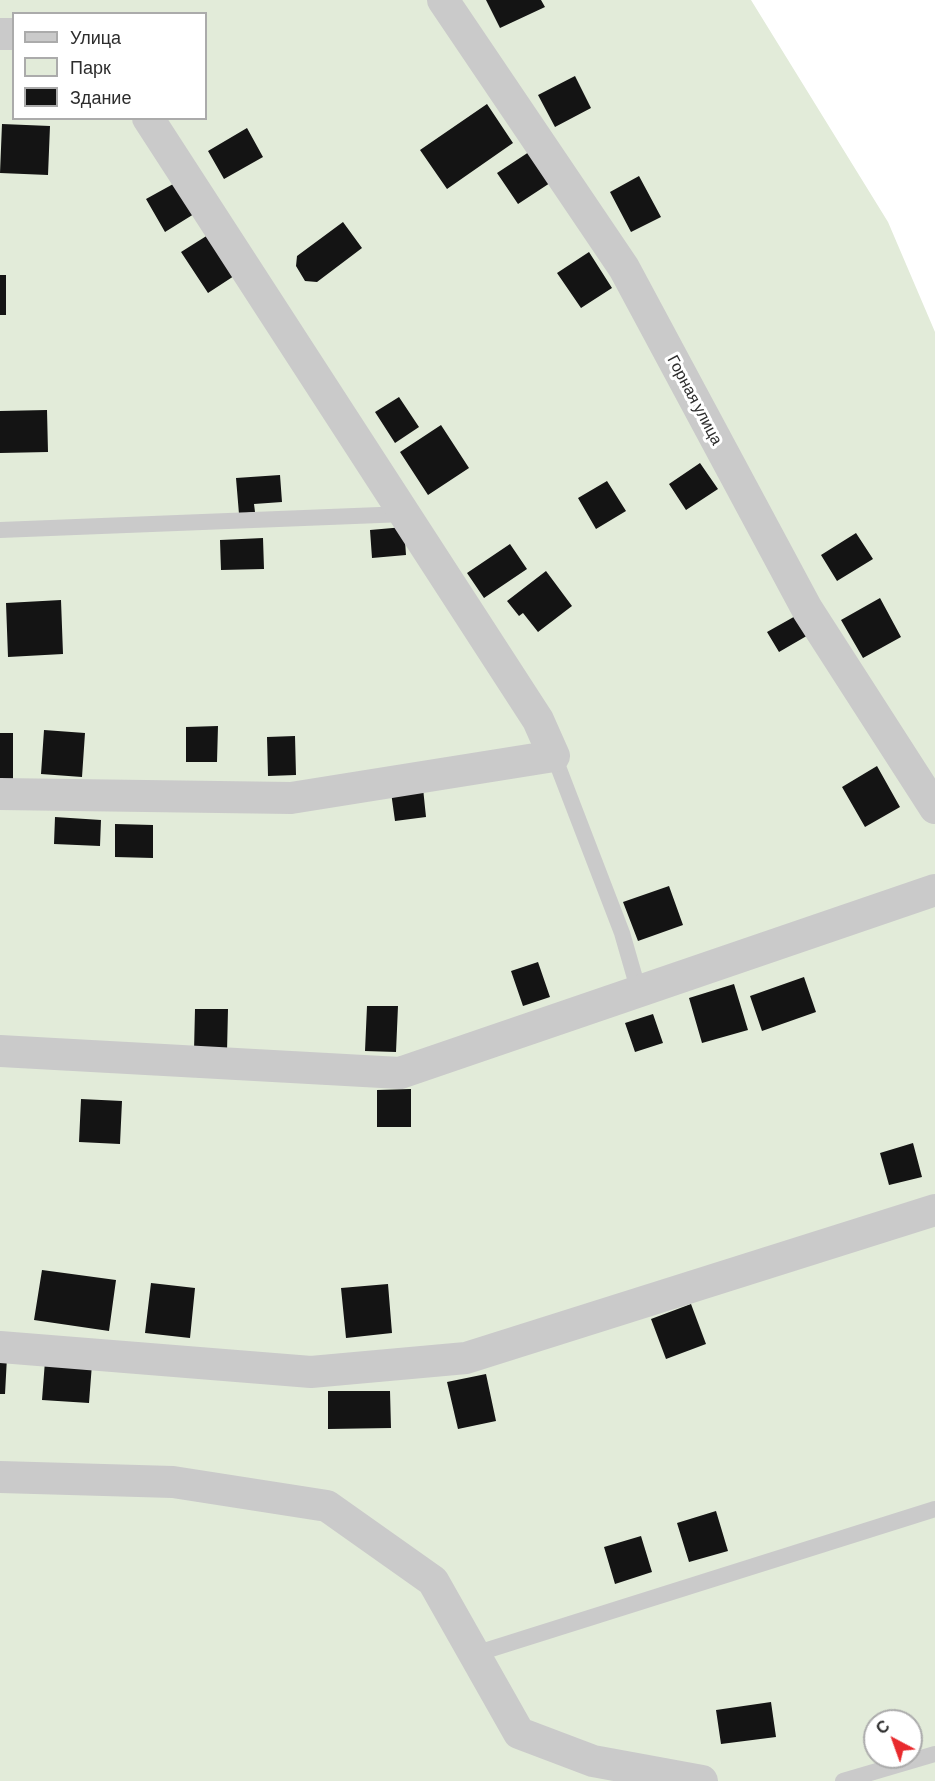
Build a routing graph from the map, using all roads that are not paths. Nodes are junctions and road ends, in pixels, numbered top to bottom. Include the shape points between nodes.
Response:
1 (443, 0) edge
2 (149, 120) edge
3 (405, 514) junction
4 (0, 530) edge
5 (554, 756) junction
6 (0, 794) edge
7 (935, 808) edge
8 (935, 891) edge
9 (639, 992) junction
10 (0, 1051) edge
11 (935, 1210) edge
12 (0, 1347) edge
13 (0, 1477) edge
14 (935, 1509) edge
15 (475, 1654) junction
16 (935, 1754) edge
17 (702, 1781) edge
18 (843, 1781) edge

1 - 7 street, Горная улица via 624,268 807,609
2 - 3 street
3 - 4 lane
3 - 5 street via 538,720
5 - 6 street via 291,798
5 - 9 lane via 622,933
8 - 9 street
9 - 10 street via 400,1073
11 - 12 street via 466,1358 311,1372
13 - 15 street via 173,1482 327,1506 433,1581
14 - 15 lane
15 - 17 street via 519,1733 593,1761
16 - 18 lane

